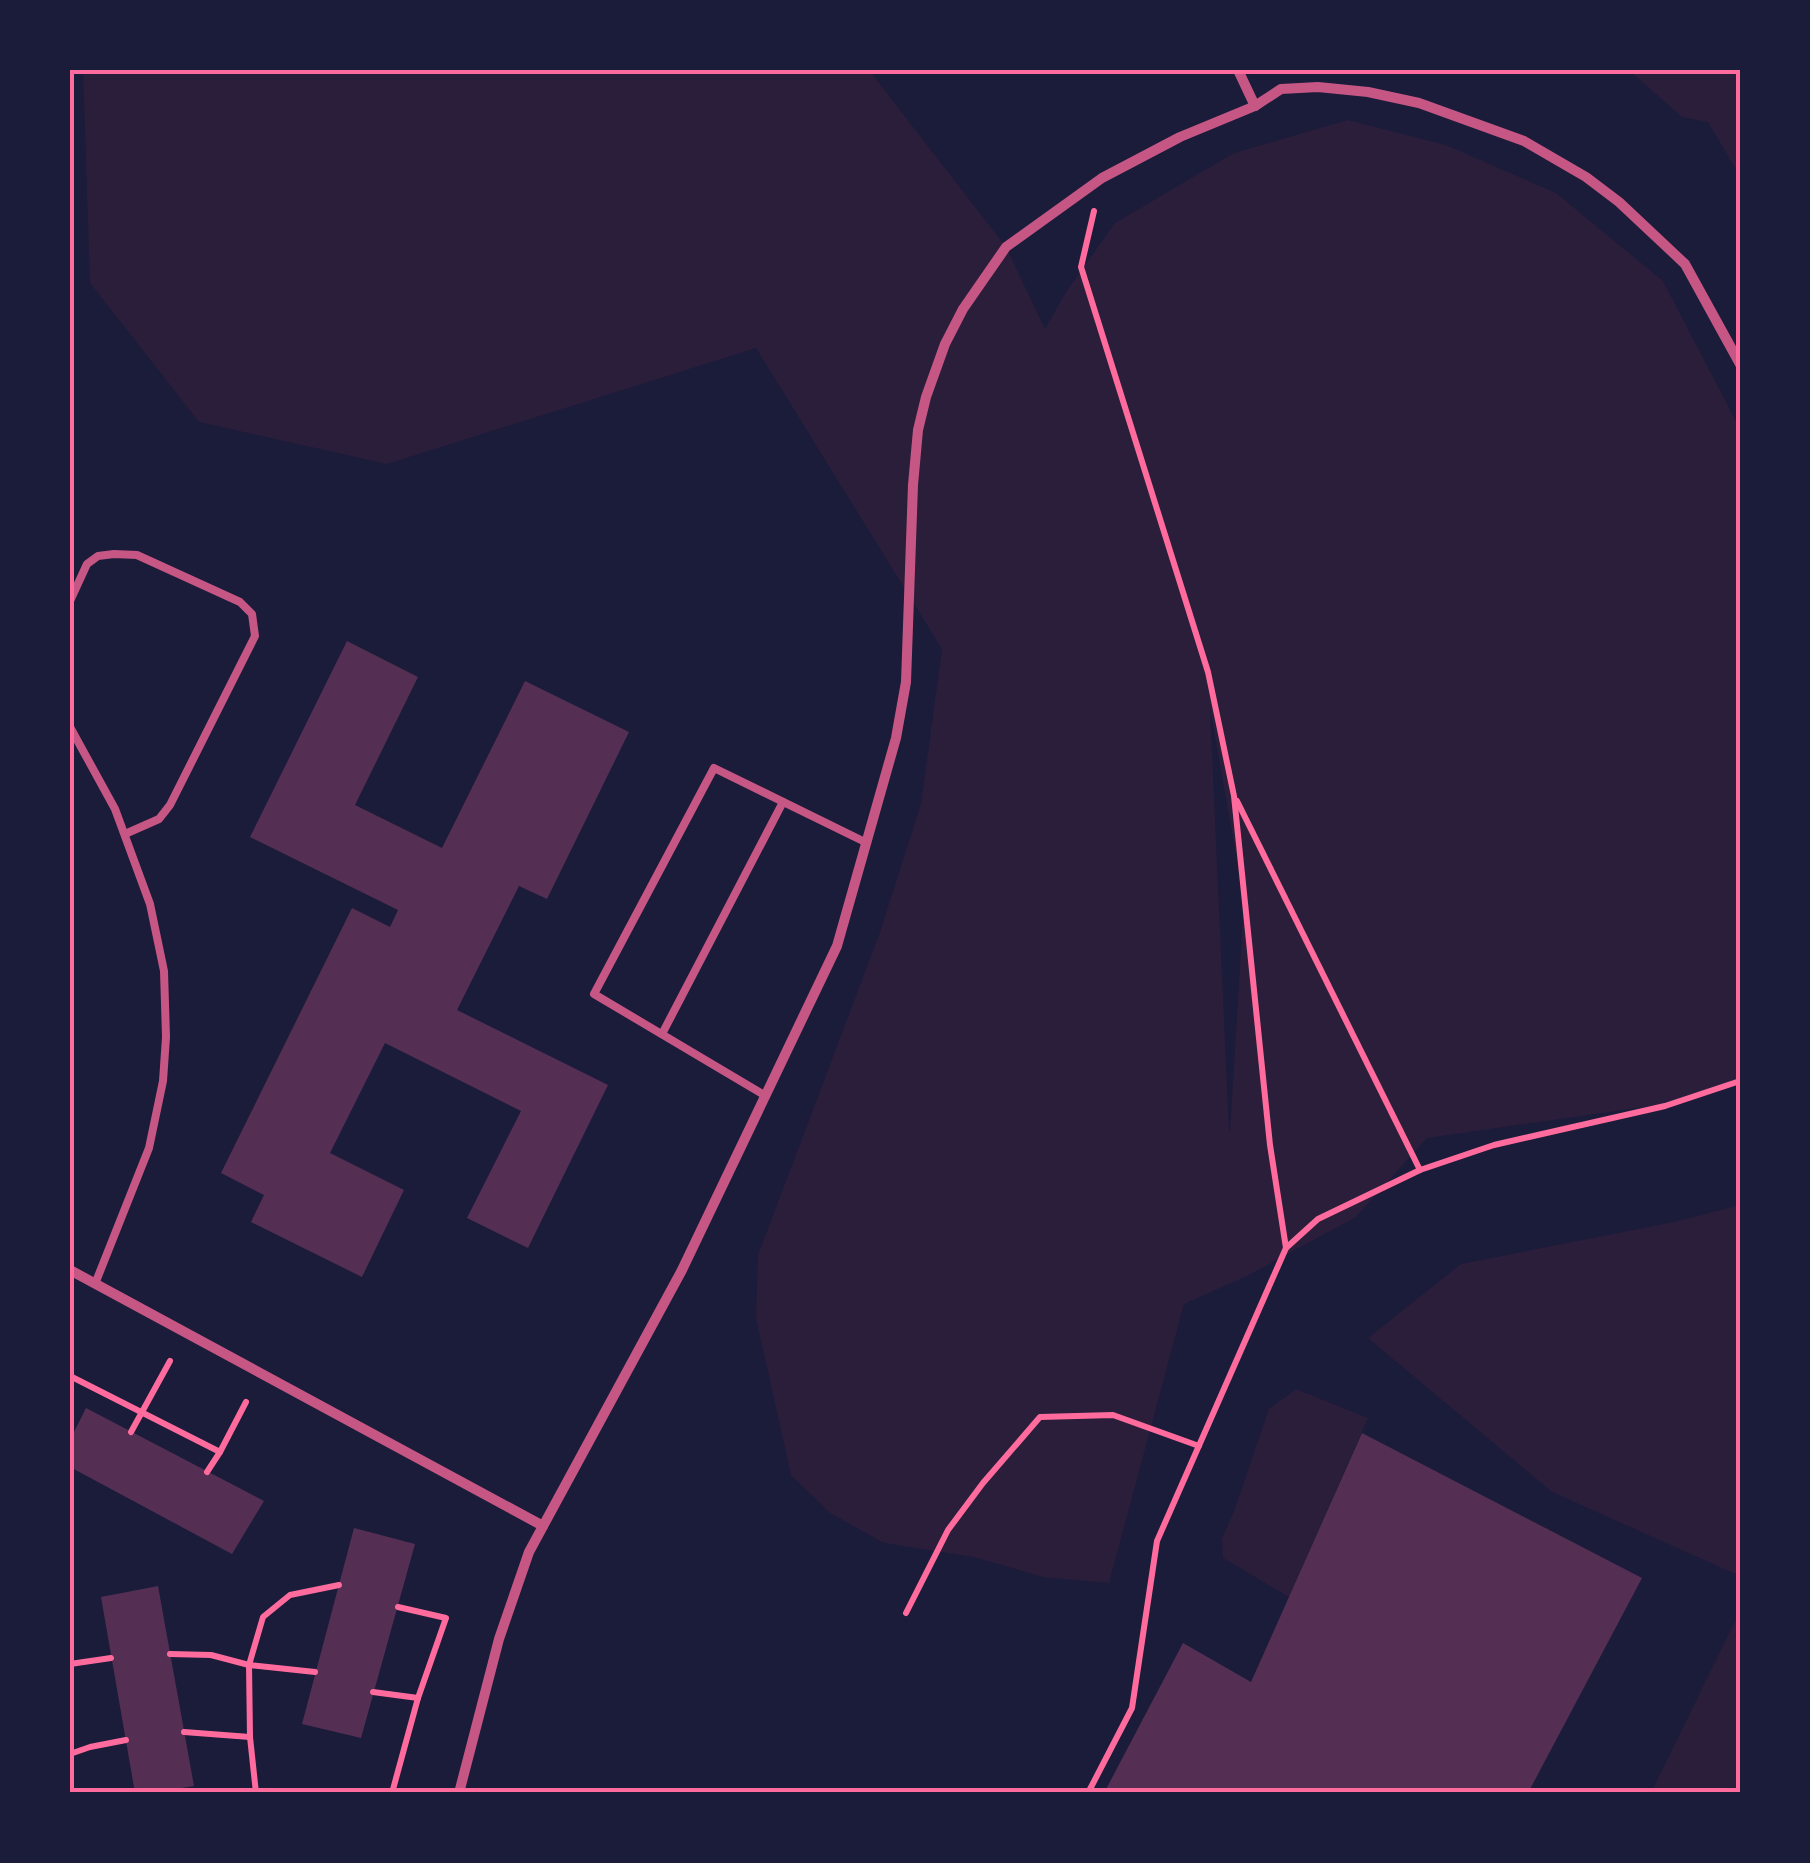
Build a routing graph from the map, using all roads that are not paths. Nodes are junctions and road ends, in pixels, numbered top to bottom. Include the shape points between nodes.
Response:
1 (1238, 70) edge
2 (1255, 106) junction
3 (1740, 364) edge
4 (70, 601) edge
5 (70, 727) edge
6 (783, 802) junction
7 (125, 834) junction
8 (866, 844) junction
9 (662, 1034) junction
10 (766, 1096) junction
11 (70, 1270) edge
12 (95, 1284) junction
13 (544, 1526) junction
14 (459, 1793) edge

1 - 2 street
2 - 3 street via 1281,88 1368,92 1524,141 1619,202 1685,264
2 - 8 street via 1102,178 1006,247 962,309 918,430 906,682
4 - 7 lane via 87,564 98,556 137,555 240,602 252,614 255,636 170,805 159,819
5 - 7 lane
6 - 8 lane
6 - 9 lane
6 - 9 lane via 714,768 594,994
7 - 12 lane via 164,971 166,1037 149,1148
8 - 10 street via 836,946
9 - 10 lane
10 - 13 street via 674,1287
11 - 12 street
12 - 13 street
13 - 14 street via 499,1639

